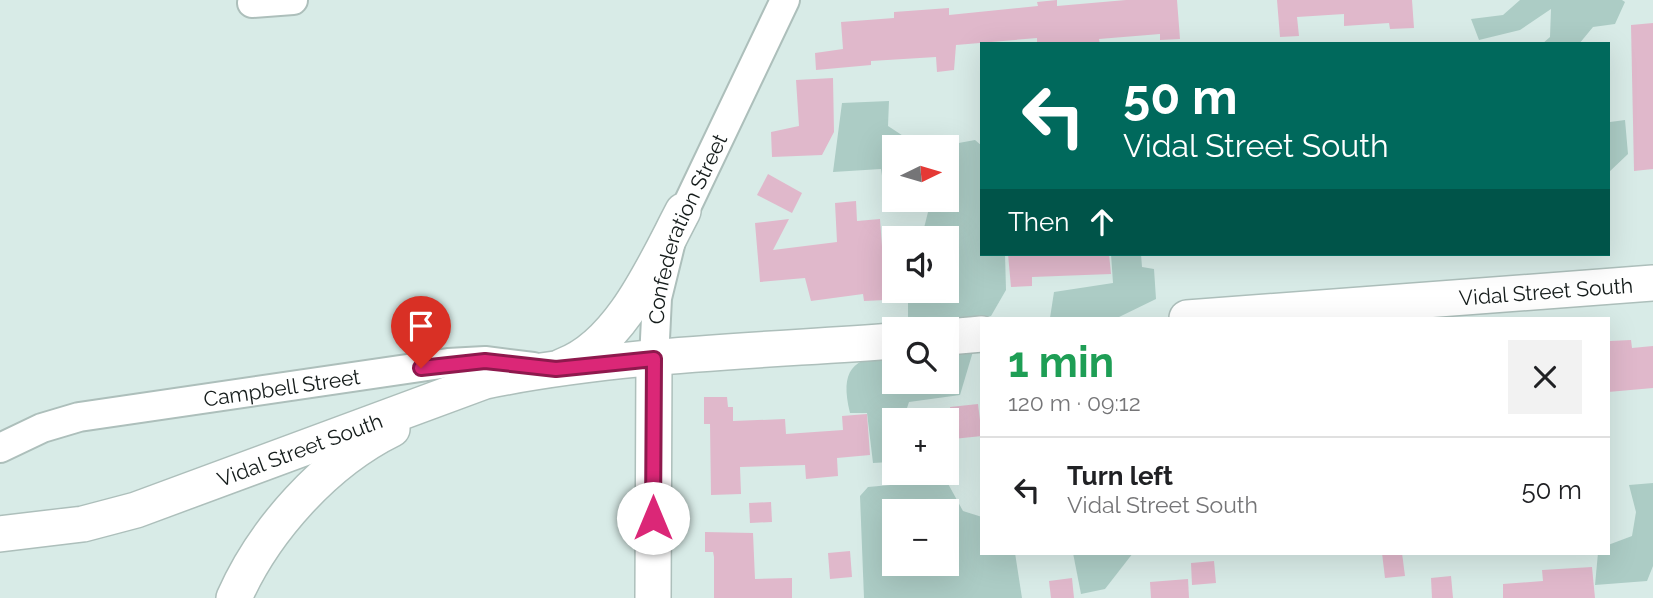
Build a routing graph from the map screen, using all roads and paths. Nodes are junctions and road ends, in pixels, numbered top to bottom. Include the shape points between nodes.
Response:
1 (293, 0) edge
2 (785, 0) edge
3 (251, 3) dead end
4 (682, 211) junction
5 (1653, 283) edge
6 (1200, 317) edge
7 (980, 334) edge
8 (959, 336) edge
9 (882, 342) edge
10 (654, 359) junction
11 (556, 369) junction
12 (485, 381) junction
13 (4, 439) edge
14 (0, 534) edge
15 (234, 598) edge
16 (653, 598) edge

1 - 3 street
2 - 4 street, Confederation Street
4 - 10 street, Confederation Street via 661,276
4 - 11 main road via 646,282 619,320 582,358
5 - 6 main road, Vidal Street South
7 - 8 main road
9 - 10 main road, Vidal Street South
10 - 11 main road, Vidal Street South
10 - 16 main road, Confederation Street
11 - 12 main road, Vidal Street South
11 - 13 street, Campbell Street via 485,361 449,363 101,413
12 - 14 main road, Vidal Street South via 136,510
12 - 15 main road via 382,434 341,463 273,532

